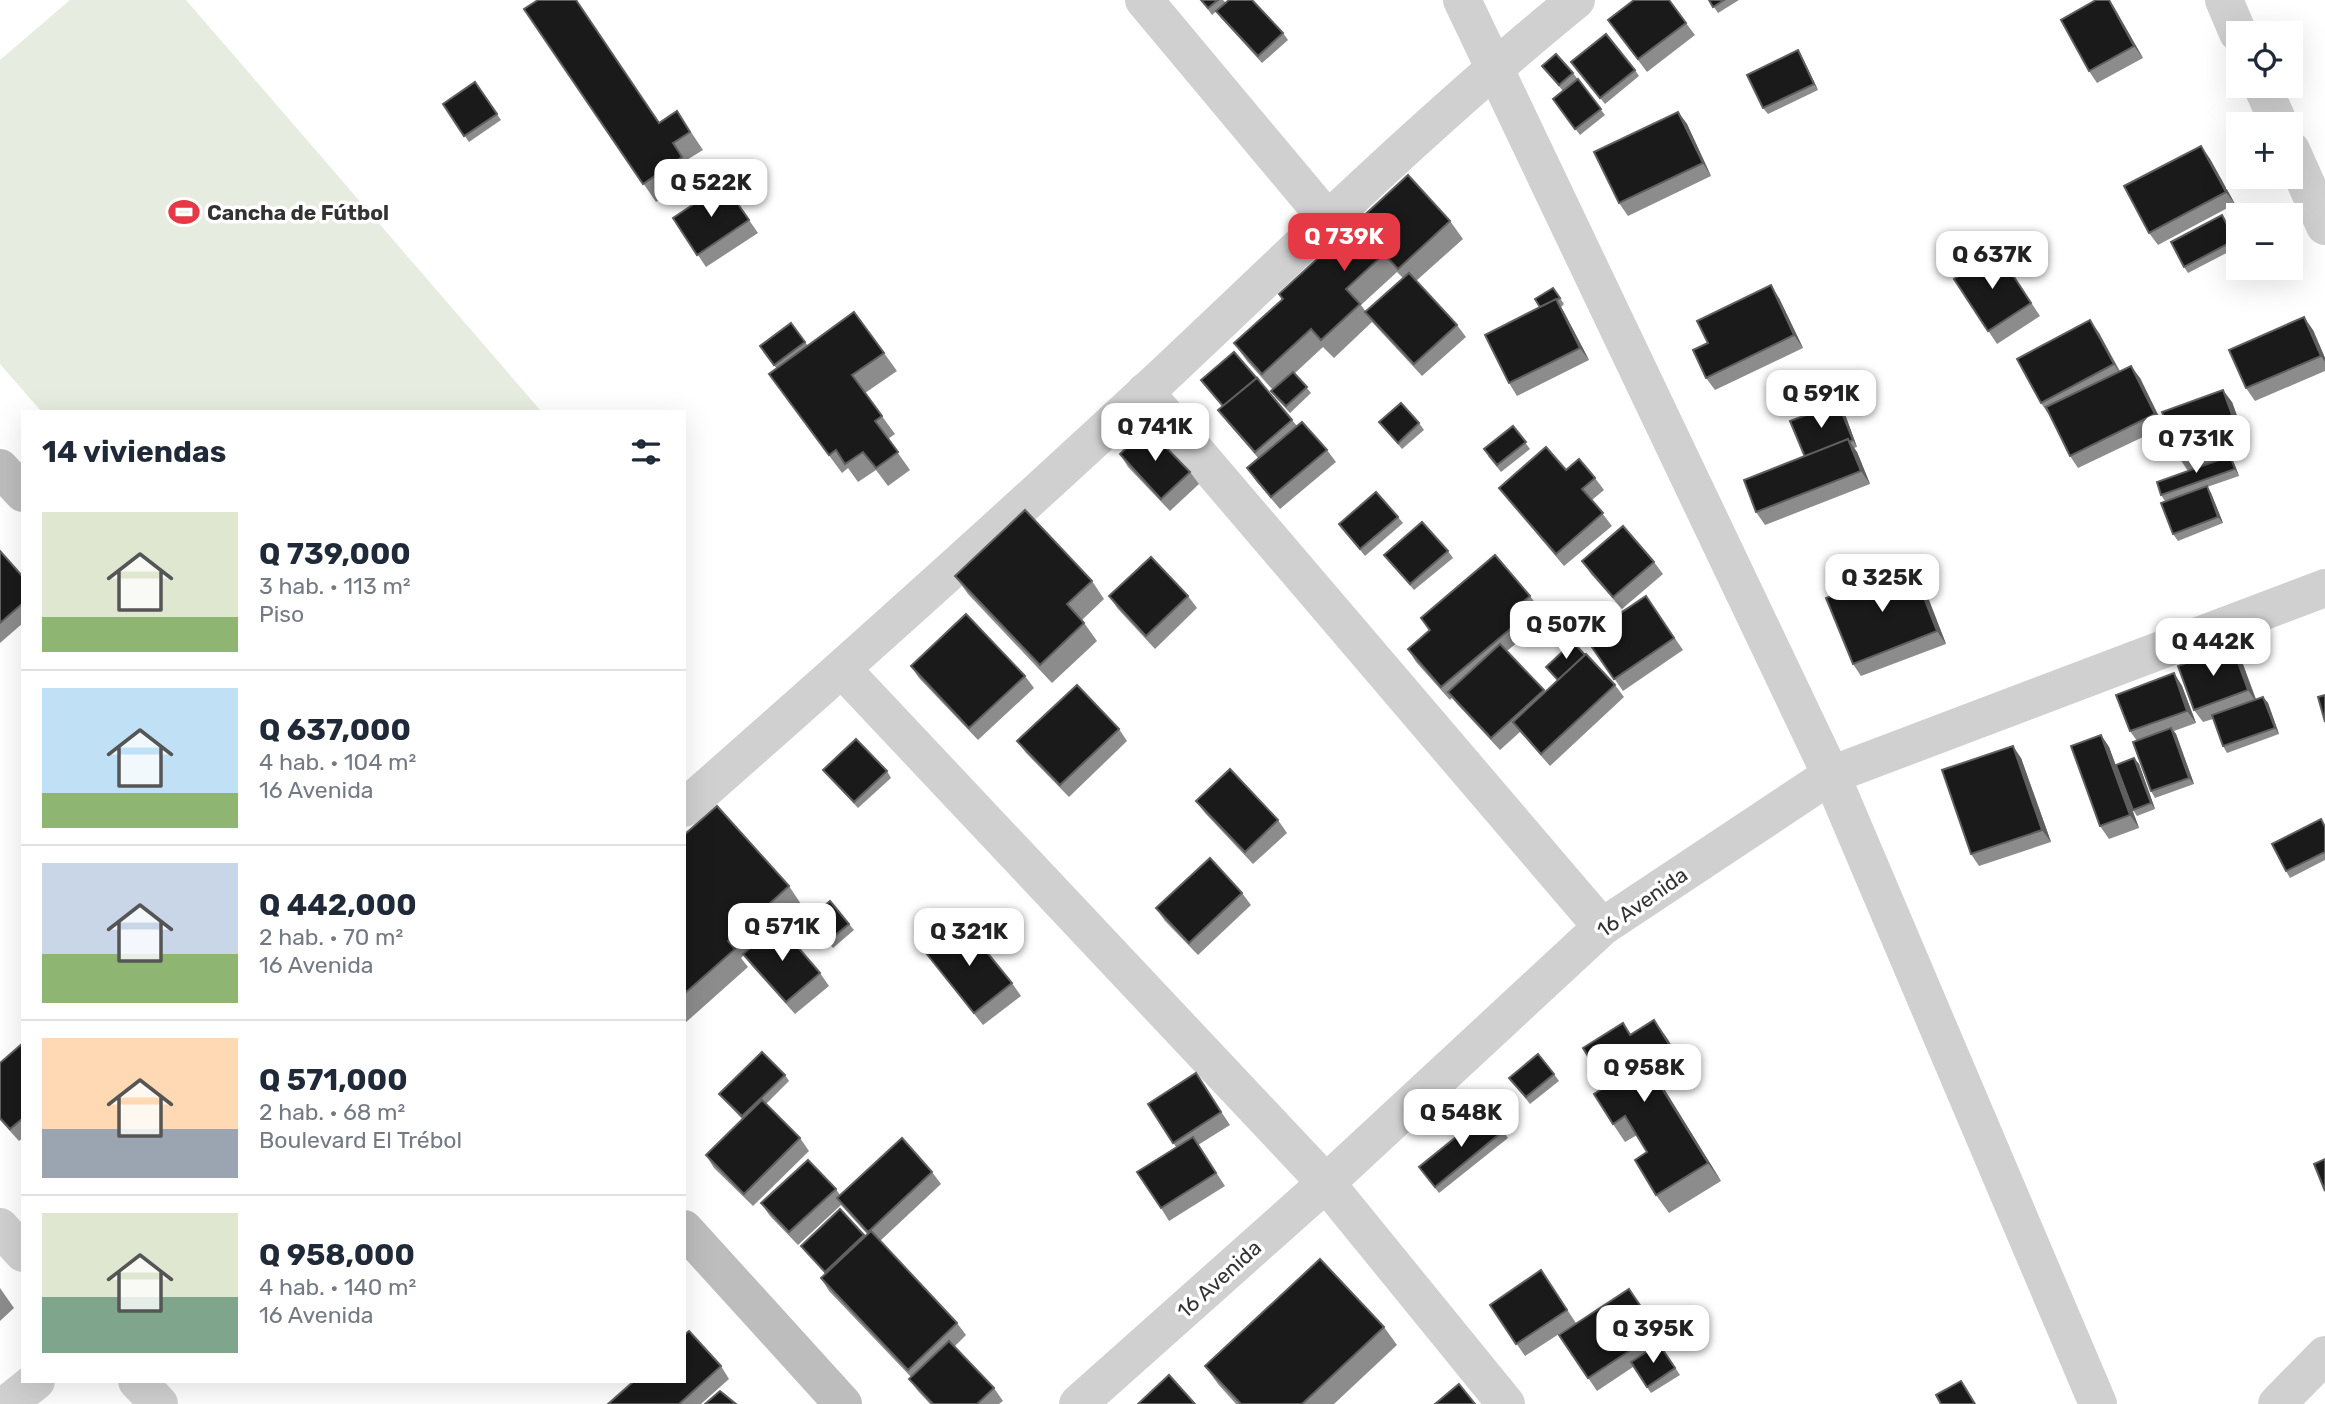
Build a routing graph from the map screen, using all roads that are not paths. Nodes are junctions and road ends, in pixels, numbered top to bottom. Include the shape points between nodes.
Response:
1 (1144, 0) edge
2 (1462, 0) edge
3 (1576, 0) edge
4 (2224, 0) edge
5 (2233, 21) edge
6 (1493, 67) junction
7 (2303, 151) edge
8 (1328, 220) junction
9 (2325, 226) edge
10 (1145, 392) junction
11 (0, 468) edge
12 (21, 491) edge
13 (2325, 588) edge
14 (842, 669) junction
15 (1831, 775) junction
16 (686, 805) edge
17 (1602, 927) junction
18 (1326, 1184) junction
19 (0, 1227) edge
20 (686, 1231) edge
21 (21, 1251) edge
22 (2325, 1354) edge
23 (33, 1383) edge
24 (139, 1383) edge
25 (7, 1404) edge
26 (159, 1404) edge
27 (843, 1404) edge
28 (1078, 1404) edge
29 (1506, 1404) edge
30 (2098, 1404) edge
31 (2277, 1404) edge

1 - 8 street
2 - 6 street
3 - 6 street
4 - 5 street
6 - 8 street
6 - 15 street
7 - 9 street
8 - 10 street
10 - 14 street
10 - 17 street
11 - 12 main road
13 - 15 street, 16 Avenida
14 - 16 street
14 - 18 street
15 - 17 street, 16 Avenida
15 - 30 street
17 - 18 street, 16 Avenida
18 - 28 street, 16 Avenida
18 - 29 street
19 - 21 street
20 - 27 main road
22 - 31 street
23 - 25 street
24 - 26 street

